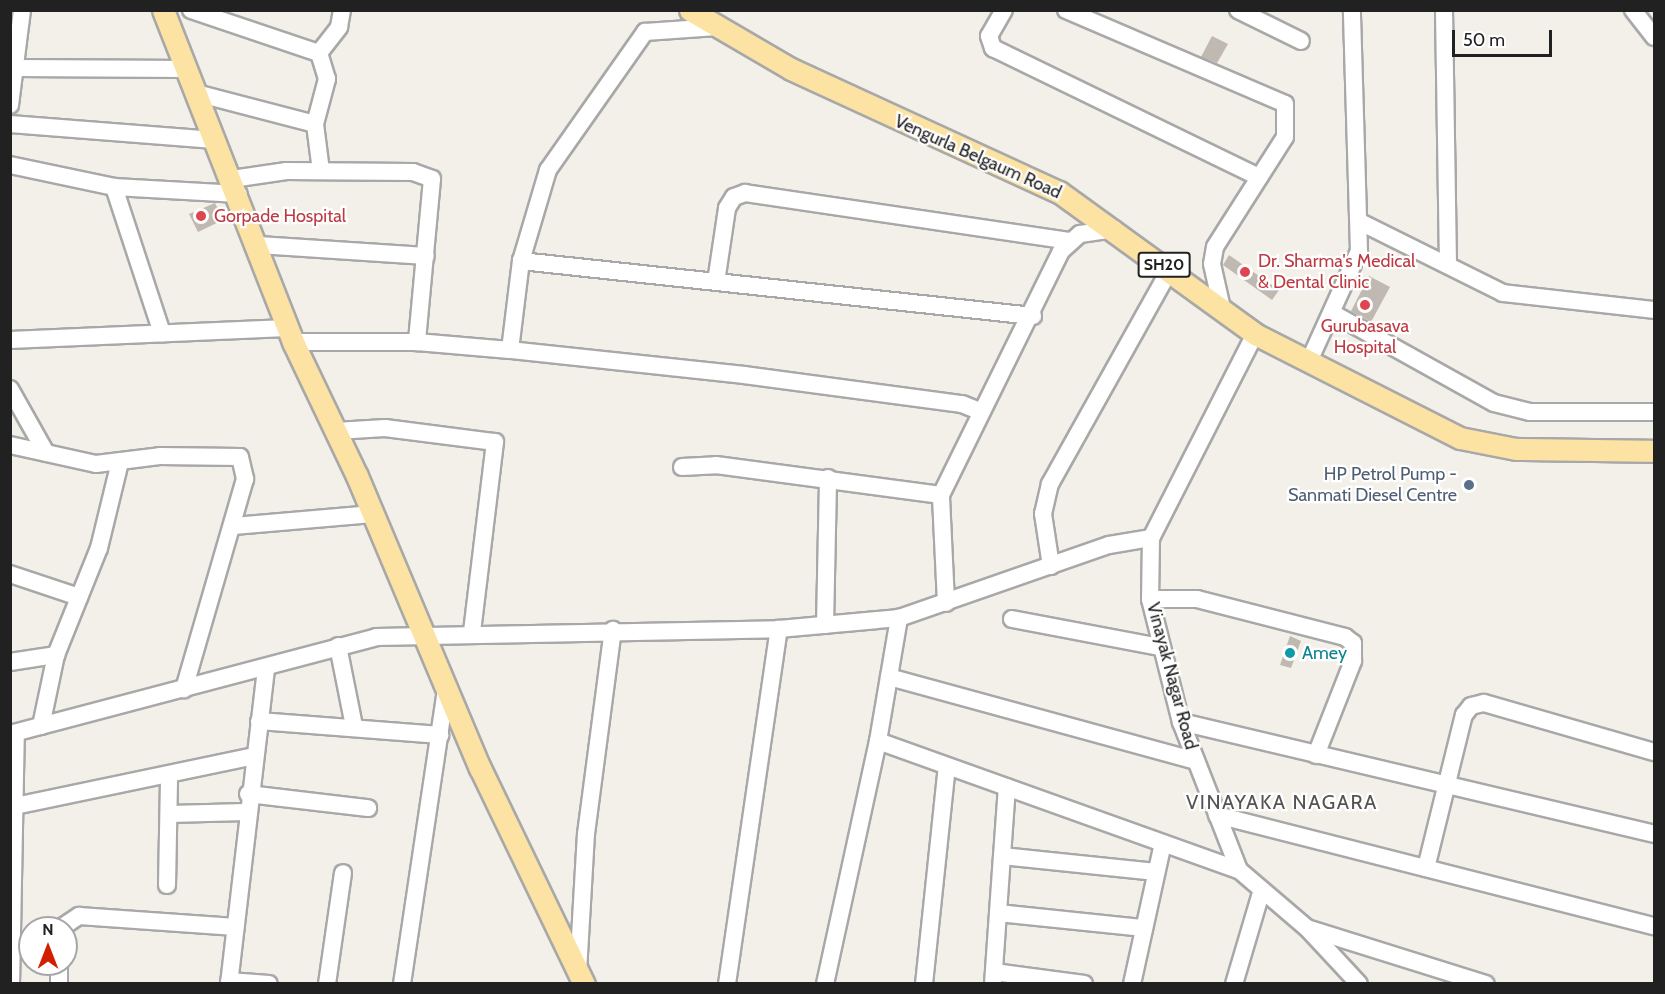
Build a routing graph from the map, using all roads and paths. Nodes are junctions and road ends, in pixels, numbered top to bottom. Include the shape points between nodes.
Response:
1 (163, 10) edge
2 (191, 10) edge
3 (342, 10) edge
4 (690, 10) edge
5 (1004, 10) edge
6 (1066, 10) edge
7 (1238, 10) edge
8 (1352, 10) edge
9 (1444, 10) edge
10 (1633, 10) edge
11 (18, 12) edge
12 (717, 27) junction
13 (1654, 34) edge
14 (1301, 41) dead end
15 (319, 53) junction
16 (15, 68) junction
17 (188, 69) junction
18 (196, 93) junction
19 (10, 105) edge
20 (10, 124) edge
21 (315, 124) junction
22 (214, 140) junction
23 (10, 165) edge
24 (321, 171) junction
25 (1259, 177) junction
26 (235, 186) junction
27 (114, 187) junction
28 (1362, 223) junction
29 (1115, 229) junction
30 (1069, 241) junction
31 (259, 245) junction
32 (426, 256) junction
33 (521, 261) junction
34 (1448, 265) junction
35 (1170, 269) junction
36 (716, 282) junction
37 (1221, 304) junction
38 (1654, 310) edge
39 (1334, 314) junction
40 (1033, 316) junction
41 (162, 333) junction
42 (1254, 334) junction
43 (290, 335) junction
44 (10, 340) edge
45 (417, 342) junction
46 (510, 350) junction
47 (1310, 359) junction
48 (10, 389) edge
49 (979, 411) junction
50 (1654, 412) edge
51 (336, 431) junction
52 (10, 445) edge
53 (1654, 451) edge
54 (46, 453) junction
55 (120, 462) junction
56 (682, 467) dead end
57 (828, 478) junction
58 (941, 495) junction
59 (373, 514) junction
60 (233, 526) junction
61 (1151, 538) junction
62 (1051, 566) junction
63 (10, 574) edge
64 (79, 597) junction
65 (1150, 599) junction
66 (946, 603) junction
67 (899, 618) junction
68 (1012, 619) dead end
69 (825, 625) junction
70 (778, 629) junction
71 (613, 630) junction
72 (472, 633) junction
73 (422, 635) junction
74 (338, 646) junction
75 (1160, 647) junction
76 (56, 656) junction
77 (10, 662) edge
78 (266, 668) junction
79 (889, 677) junction
80 (184, 689) junction
81 (446, 691) junction
82 (259, 722) junction
83 (1181, 722) junction
84 (41, 726) junction
85 (354, 726) junction
86 (13, 734) edge
87 (440, 735) junction
88 (878, 741) junction
89 (1654, 752) edge
90 (1316, 755) junction
91 (254, 756) junction
92 (1196, 761) junction
93 (947, 766) junction
94 (169, 776) junction
95 (1447, 786) junction
96 (1007, 787) junction
97 (248, 794) junction
98 (15, 806) junction
99 (368, 808) dead end
100 (246, 812) junction
101 (169, 814) junction
102 (1217, 815) junction
103 (1654, 834) edge
104 (1163, 843) junction
105 (1002, 856) junction
106 (1426, 868) junction
107 (1239, 870) junction
108 (1156, 872) junction
109 (343, 873) dead end
110 (167, 885) dead end
111 (1261, 893) junction
112 (998, 913) junction
113 (78, 917) edge
114 (1654, 926) edge
115 (236, 927) junction
116 (1144, 928) junction
117 (1307, 928) junction
118 (1345, 966) junction
119 (581, 978) edge
120 (993, 978) edge
121 (229, 982) edge
122 (10, 984) edge
123 (269, 984) edge
124 (327, 984) edge
125 (402, 984) edge
126 (727, 984) edge
127 (825, 984) edge
128 (924, 984) edge
129 (1084, 984) edge
130 (1132, 984) edge
131 (1234, 984) edge
132 (1340, 984) edge
133 (1359, 984) edge
134 (1486, 984) edge

1 - 17 main road
2 - 15 street
3 - 15 street via 339,27
4 - 12 main road, Vengurla Belgaum Road / SH20
5 - 25 street via 989,36 993,48
6 - 25 street via 1277,98 1289,114 1289,126
7 - 14 street
8 - 28 street
9 - 34 street
10 - 13 street
11 - 16 street
12 - 29 main road, Vengurla Belgaum Road / SH20 via 852,99 1059,192
12 - 33 street via 705,32 655,29 632,44 548,170
15 - 21 street via 327,79
16 - 17 street
16 - 19 street
17 - 18 main road
18 - 21 street
18 - 22 main road
20 - 22 street
21 - 24 street via 321,140
22 - 26 main road
23 - 27 street
24 - 26 street
24 - 32 street via 413,172 432,179
25 - 37 street via 1215,247 1212,264
26 - 27 street
26 - 31 main road
27 - 41 street
28 - 34 street
28 - 39 street via 1354,271
29 - 30 street
29 - 35 main road, Vengurla Belgaum Road / SH20
30 - 36 street via 746,193 734,197 727,208
30 - 40 street
31 - 32 street
31 - 43 main road
32 - 45 street
33 - 36 street
33 - 46 street
34 - 38 street via 1522,298
35 - 37 main road, Vengurla Belgaum Road / SH20
35 - 62 street via 1050,484 1043,514
36 - 40 street
37 - 42 main road, Vengurla Belgaum Road / SH20
39 - 47 street
39 - 50 street via 1494,403 1530,412
40 - 49 street
41 - 43 street
41 - 44 street
42 - 47 main road, Vengurla Belgaum Road / SH20
42 - 61 street, Vinayak Nagar Road
43 - 45 street
43 - 51 main road
45 - 46 street
46 - 49 street via 744,375 963,404
47 - 53 main road, Vengurla Belgaum Road / SH20 via 1390,405 1482,446
48 - 54 street
49 - 58 street
51 - 59 main road
51 - 72 street via 385,428 495,442
52 - 54 street
54 - 55 street via 81,462
55 - 60 street via 210,454 240,457 245,479
55 - 64 street via 104,533
56 - 57 street via 716,465
57 - 58 street
57 - 69 street
58 - 66 street
59 - 60 street
59 - 73 main road
60 - 80 street
61 - 62 street via 1109,545
61 - 65 street, Vinayak Nagar Road
62 - 66 street
63 - 64 street
64 - 76 street
65 - 75 street, Vinayak Nagar Road
65 - 90 street via 1197,599 1353,643 1353,662
66 - 67 street
67 - 69 street
67 - 79 street
68 - 75 street
69 - 70 street
70 - 71 street
70 - 126 street
71 - 72 street
71 - 119 street via 586,834
72 - 73 street
73 - 74 street via 376,637
73 - 81 main road
74 - 78 street
74 - 85 street
75 - 83 street, Vinayak Nagar Road
76 - 77 street
76 - 84 street
78 - 80 street
78 - 82 street
79 - 88 street
79 - 92 street
80 - 84 street
81 - 87 street
81 - 119 main road
82 - 85 street
82 - 91 street
83 - 90 street
83 - 92 street, Vinayak Nagar Road
84 - 86 street
85 - 87 street
86 - 98 street
87 - 125 street
88 - 93 street
88 - 127 street
89 - 95 street via 1484,703 1464,715
90 - 95 street
91 - 94 street
91 - 97 street
92 - 102 street, Vinayak Nagar Road
93 - 96 street
93 - 128 street
94 - 98 street
94 - 101 street
95 - 103 street
95 - 106 street
96 - 104 street
96 - 105 street
97 - 99 street
97 - 100 street
98 - 122 street
100 - 101 street
100 - 115 street
101 - 110 street
102 - 106 street
102 - 107 street, Vinayak Nagar Road
104 - 107 street
104 - 108 street
105 - 108 street
105 - 112 street
106 - 114 street
107 - 111 street, Vinayak Nagar Road
108 - 116 street
109 - 124 street
111 - 117 street, Vinayak Nagar Road
111 - 131 street
112 - 116 street
112 - 120 street
113 - 115 street
115 - 121 street
116 - 130 street
117 - 118 street, Vinayak Nagar Road
117 - 134 street
118 - 132 street
118 - 133 street, Vinayak Nagar Road
120 - 129 street
121 - 123 street

